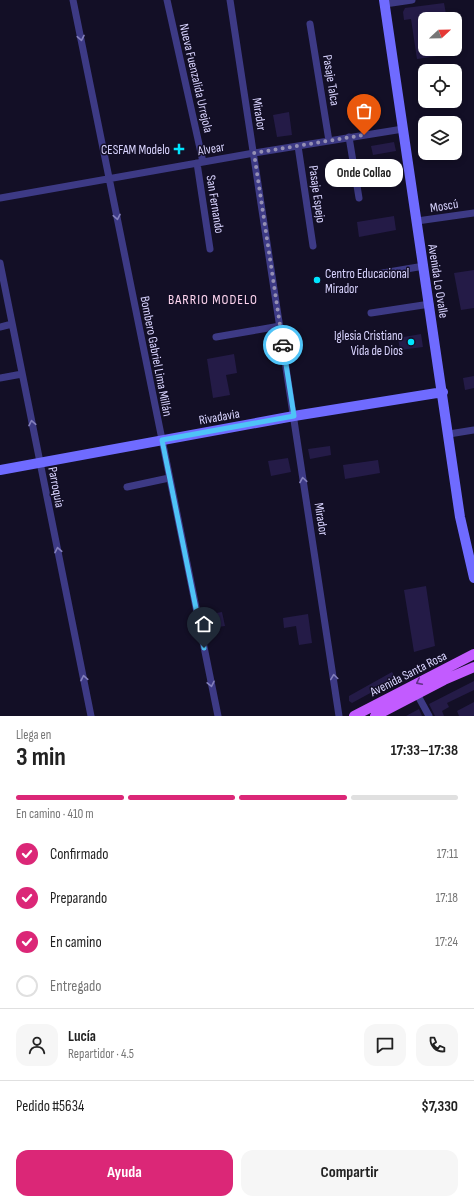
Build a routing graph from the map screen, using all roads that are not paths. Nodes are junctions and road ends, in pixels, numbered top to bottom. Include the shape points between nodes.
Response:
1 (73, 0) edge
2 (167, 0) edge
3 (230, 0) edge
4 (412, 0) edge
5 (384, 2) edge
6 (310, 24) dead end
7 (403, 129) junction
8 (349, 138) junction
9 (329, 141) junction
10 (298, 146) junction
11 (254, 153) junction
12 (200, 162) junction
13 (109, 178) junction
14 (0, 198) edge
15 (359, 198) dead end
16 (474, 213) edge
17 (417, 221) junction
18 (313, 246) dead end
19 (210, 249) dead end
20 (0, 263) edge
21 (424, 266) junction
22 (1, 275) edge
23 (371, 275) dead end
24 (430, 304) junction
25 (372, 313) dead end
26 (12, 324) junction
27 (280, 326) junction
28 (0, 327) edge
29 (216, 337) dead end
30 (22, 374) junction
31 (0, 378) edge
32 (443, 392) junction
33 (294, 416) junction
34 (474, 430) edge
35 (449, 434) junction
36 (162, 440) junction
37 (40, 463) junction
38 (0, 470) edge
39 (169, 478) junction
40 (127, 487) dead end
41 (473, 569) edge
42 (474, 578) edge
43 (474, 654) edge
44 (474, 667) edge
45 (417, 694) junction
46 (91, 716) edge
47 (218, 716) edge
48 (340, 716) edge
49 (354, 716) edge
50 (375, 716) edge
51 (429, 716) edge

1 -> 13 street, Bombero Gabriel Lima Millán
2 - 12 street, Nueva Fuenzalida Urrejola via 196,127
3 - 11 street, Mirador
4 - 5 street
5 - 7 main road, Avenida Lo Ovalle
6 - 9 street, Pasaje Talca
7 - 8 street, Alvear
7 - 17 main road, Avenida Lo Ovalle
8 - 9 street, Alvear
8 - 15 street
9 - 10 street, Alvear
10 - 11 street, Alvear
10 - 18 street, Pasaje Espejo
11 - 12 street, Alvear
11 - 27 street, Mirador
12 - 13 street, Alvear
12 - 19 street, San Fernando
13 - 14 street, Alvear
13 -> 36 street, Bombero Gabriel Lima Millán
16 - 17 street, Moscú
17 - 21 main road, Avenida Lo Ovalle
20 - 22 street, Parroquia
21 - 23 street
21 - 24 main road, Avenida Lo Ovalle
22 - 26 street, Parroquia
24 - 25 street
24 - 32 main road, Avenida Lo Ovalle
26 - 28 street
26 - 30 street, Parroquia
27 - 29 street
27 - 33 street, Mirador
30 - 31 street
37 -> 30 street, Parroquia
32 - 33 main road, Rivadavia
32 - 35 main road, Avenida Lo Ovalle
33 - 36 main road, Rivadavia
48 -> 33 street, Mirador
34 - 35 street
35 - 41 main road, Avenida Lo Ovalle via 460,517
36 - 37 main road, Rivadavia
36 - 39 street, Bombero Gabriel Lima Millán
37 - 38 main road, Rivadavia
46 -> 37 street, Parroquia
39 - 40 street
39 -> 47 street, Bombero Gabriel Lima Millán
41 - 42 main road, Avenida Lo Ovalle
43 -> 49 main road, Avenida Santa Rosa
44 - 45 main road, Avenida Santa Rosa
45 - 50 main road, Avenida Santa Rosa
45 - 51 street

